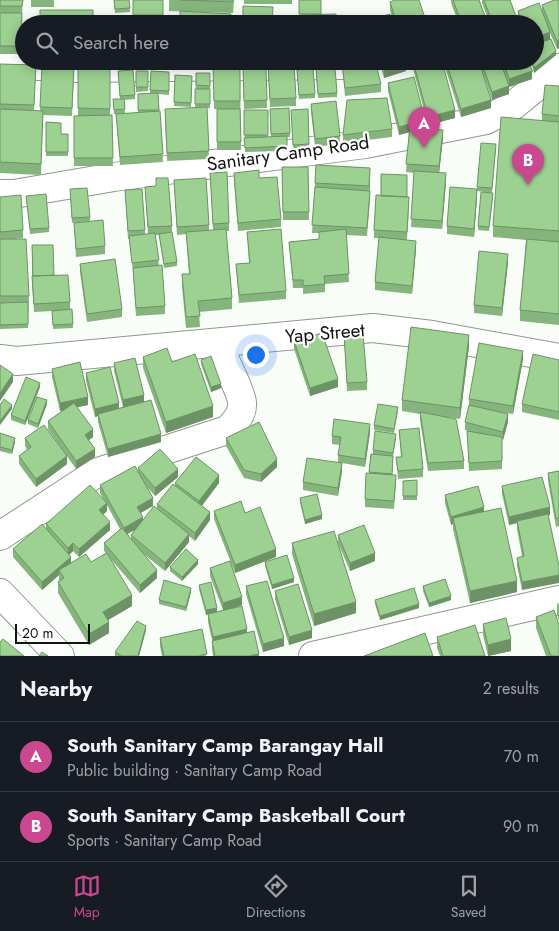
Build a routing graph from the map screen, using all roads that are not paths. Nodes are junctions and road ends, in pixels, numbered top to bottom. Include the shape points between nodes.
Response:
1 (0, 64) edge
2 (15, 65) edge
3 (559, 68) edge
4 (0, 194) edge
5 (217, 343) junction
6 (559, 358) edge
7 (0, 359) edge
8 (0, 536) edge
9 (0, 593) edge
10 (559, 600) edge
11 (60, 656) edge
12 (313, 656) edge

1 - 2 street
3 - 4 street, Sanitary Camp Road via 514,106 486,120 365,144
5 - 6 street, Yap Street via 373,328
5 - 7 street, Yap Street via 17,361
5 - 8 street via 242,402 236,422 227,430 98,472
9 - 11 street
10 - 12 street

